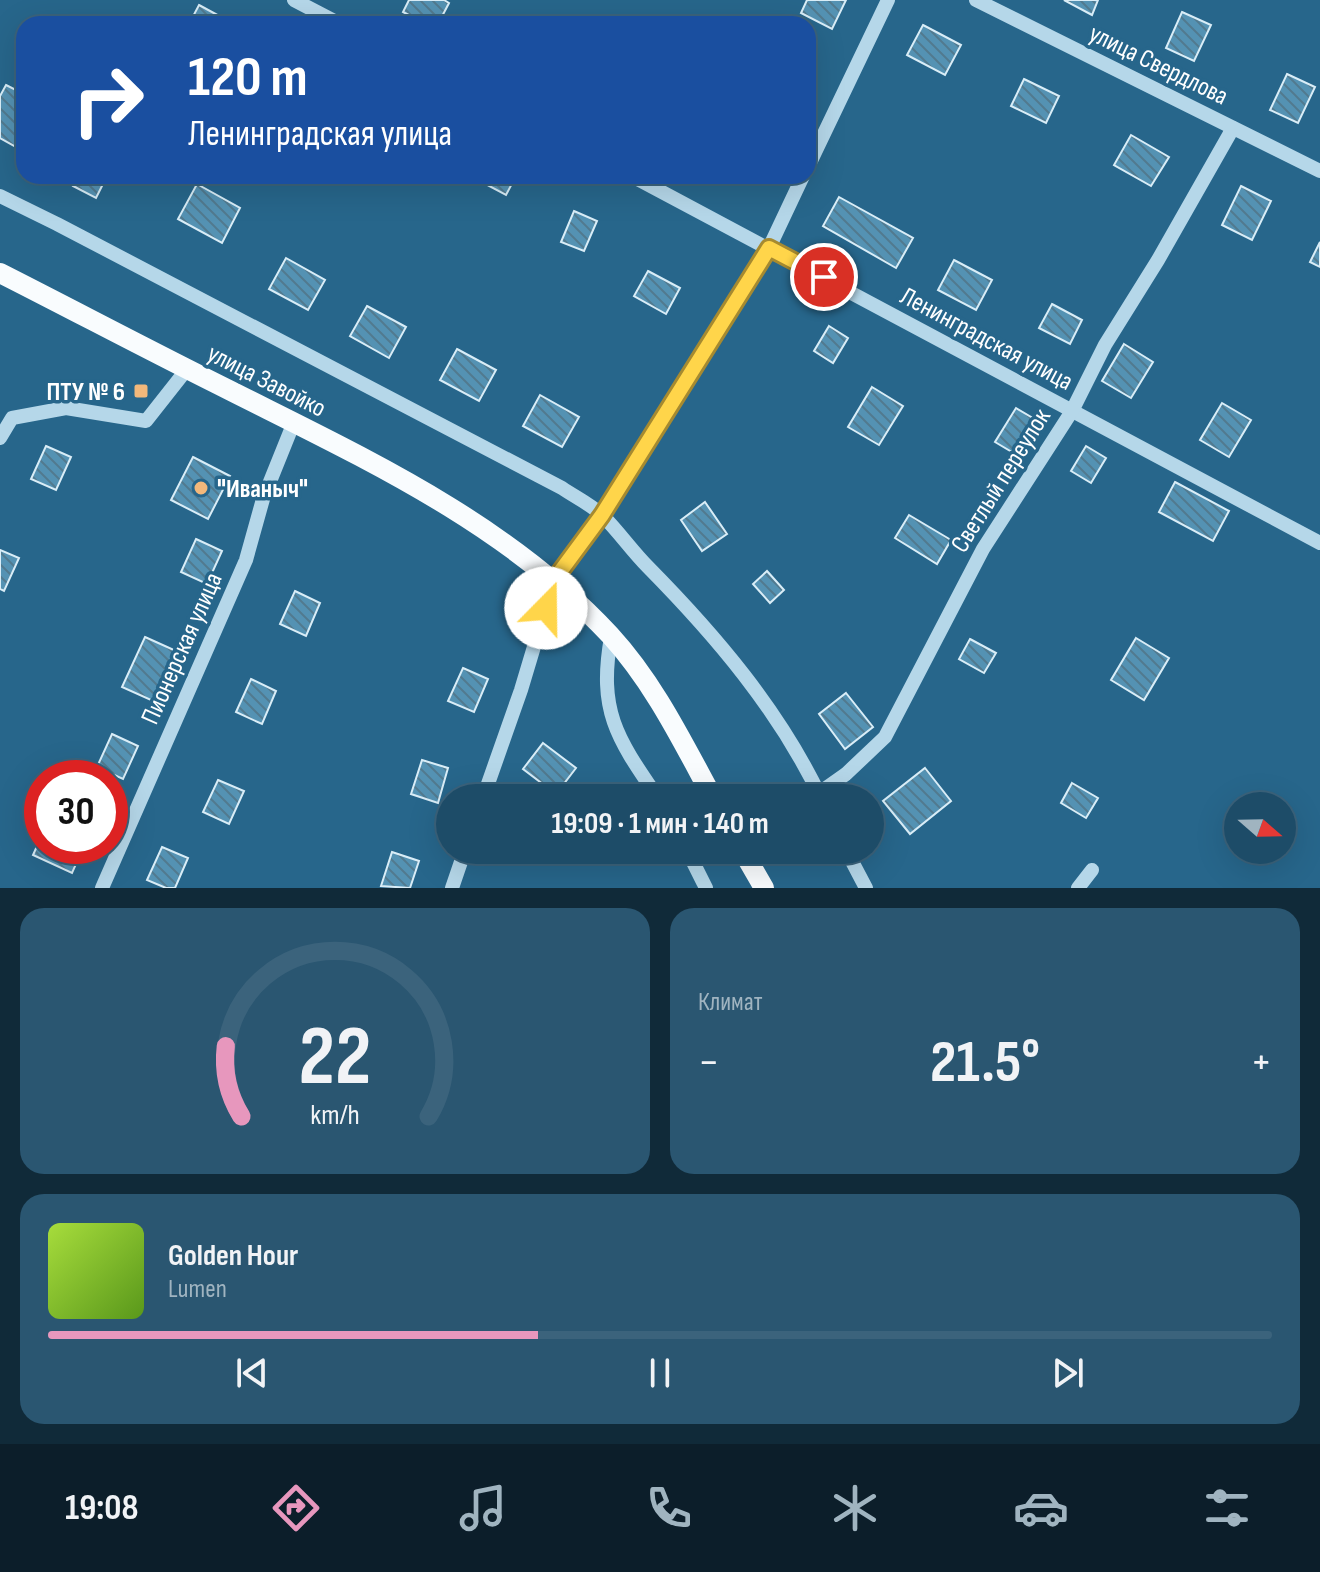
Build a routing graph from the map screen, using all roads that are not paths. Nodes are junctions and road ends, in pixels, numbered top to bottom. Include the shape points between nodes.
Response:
1 (294, 0) edge
2 (888, 0) edge
3 (976, 0) edge
4 (325, 16) edge
5 (1233, 128) junction
6 (816, 150) edge
7 (1320, 171) edge
8 (647, 184) edge
9 (799, 184) edge
10 (0, 196) edge
11 (769, 248) junction
12 (0, 273) edge
13 (187, 369) junction
14 (1072, 411) junction
15 (294, 422) junction
16 (0, 438) edge
17 (602, 515) junction
18 (1320, 543) edge
19 (554, 580) junction
20 (611, 637) junction
21 (488, 784) edge
22 (649, 784) edge
23 (705, 784) edge
24 (812, 784) edge
25 (833, 784) edge
26 (460, 864) edge
27 (694, 864) edge
28 (750, 864) edge
29 (853, 864) edge
30 (1092, 870) dead end
31 (102, 888) edge
32 (452, 888) edge
33 (706, 888) edge
34 (764, 888) edge
35 (866, 888) edge
36 (1078, 888) edge

1 - 4 street
2 - 6 street
3 - 5 street, улица Свердлова
5 - 7 street, улица Свердлова
5 - 14 street, Светлый переулок
8 - 11 street, Ленинградская улица
9 - 11 street
10 - 17 street via 562,488
11 - 14 street, Ленинградская улица
11 - 17 street
12 - 13 main road, улица Завойко
13 - 15 main road, улица Завойко
13 - 16 street via 146,421 66,408 12,418
14 - 18 street, Ленинградская улица
14 - 25 street, Светлый переулок via 983,549 885,737
15 - 19 main road, улица Завойко via 427,492
15 - 31 street, Пионерская улица via 246,560
17 - 19 street
17 - 24 street via 736,662 806,766
19 - 20 main road, улица Завойко
19 - 21 street
20 - 22 street via 607,701 620,736
20 - 23 main road via 660,700
26 - 32 street
27 - 33 street
28 - 34 main road
29 - 35 street
30 - 36 street

